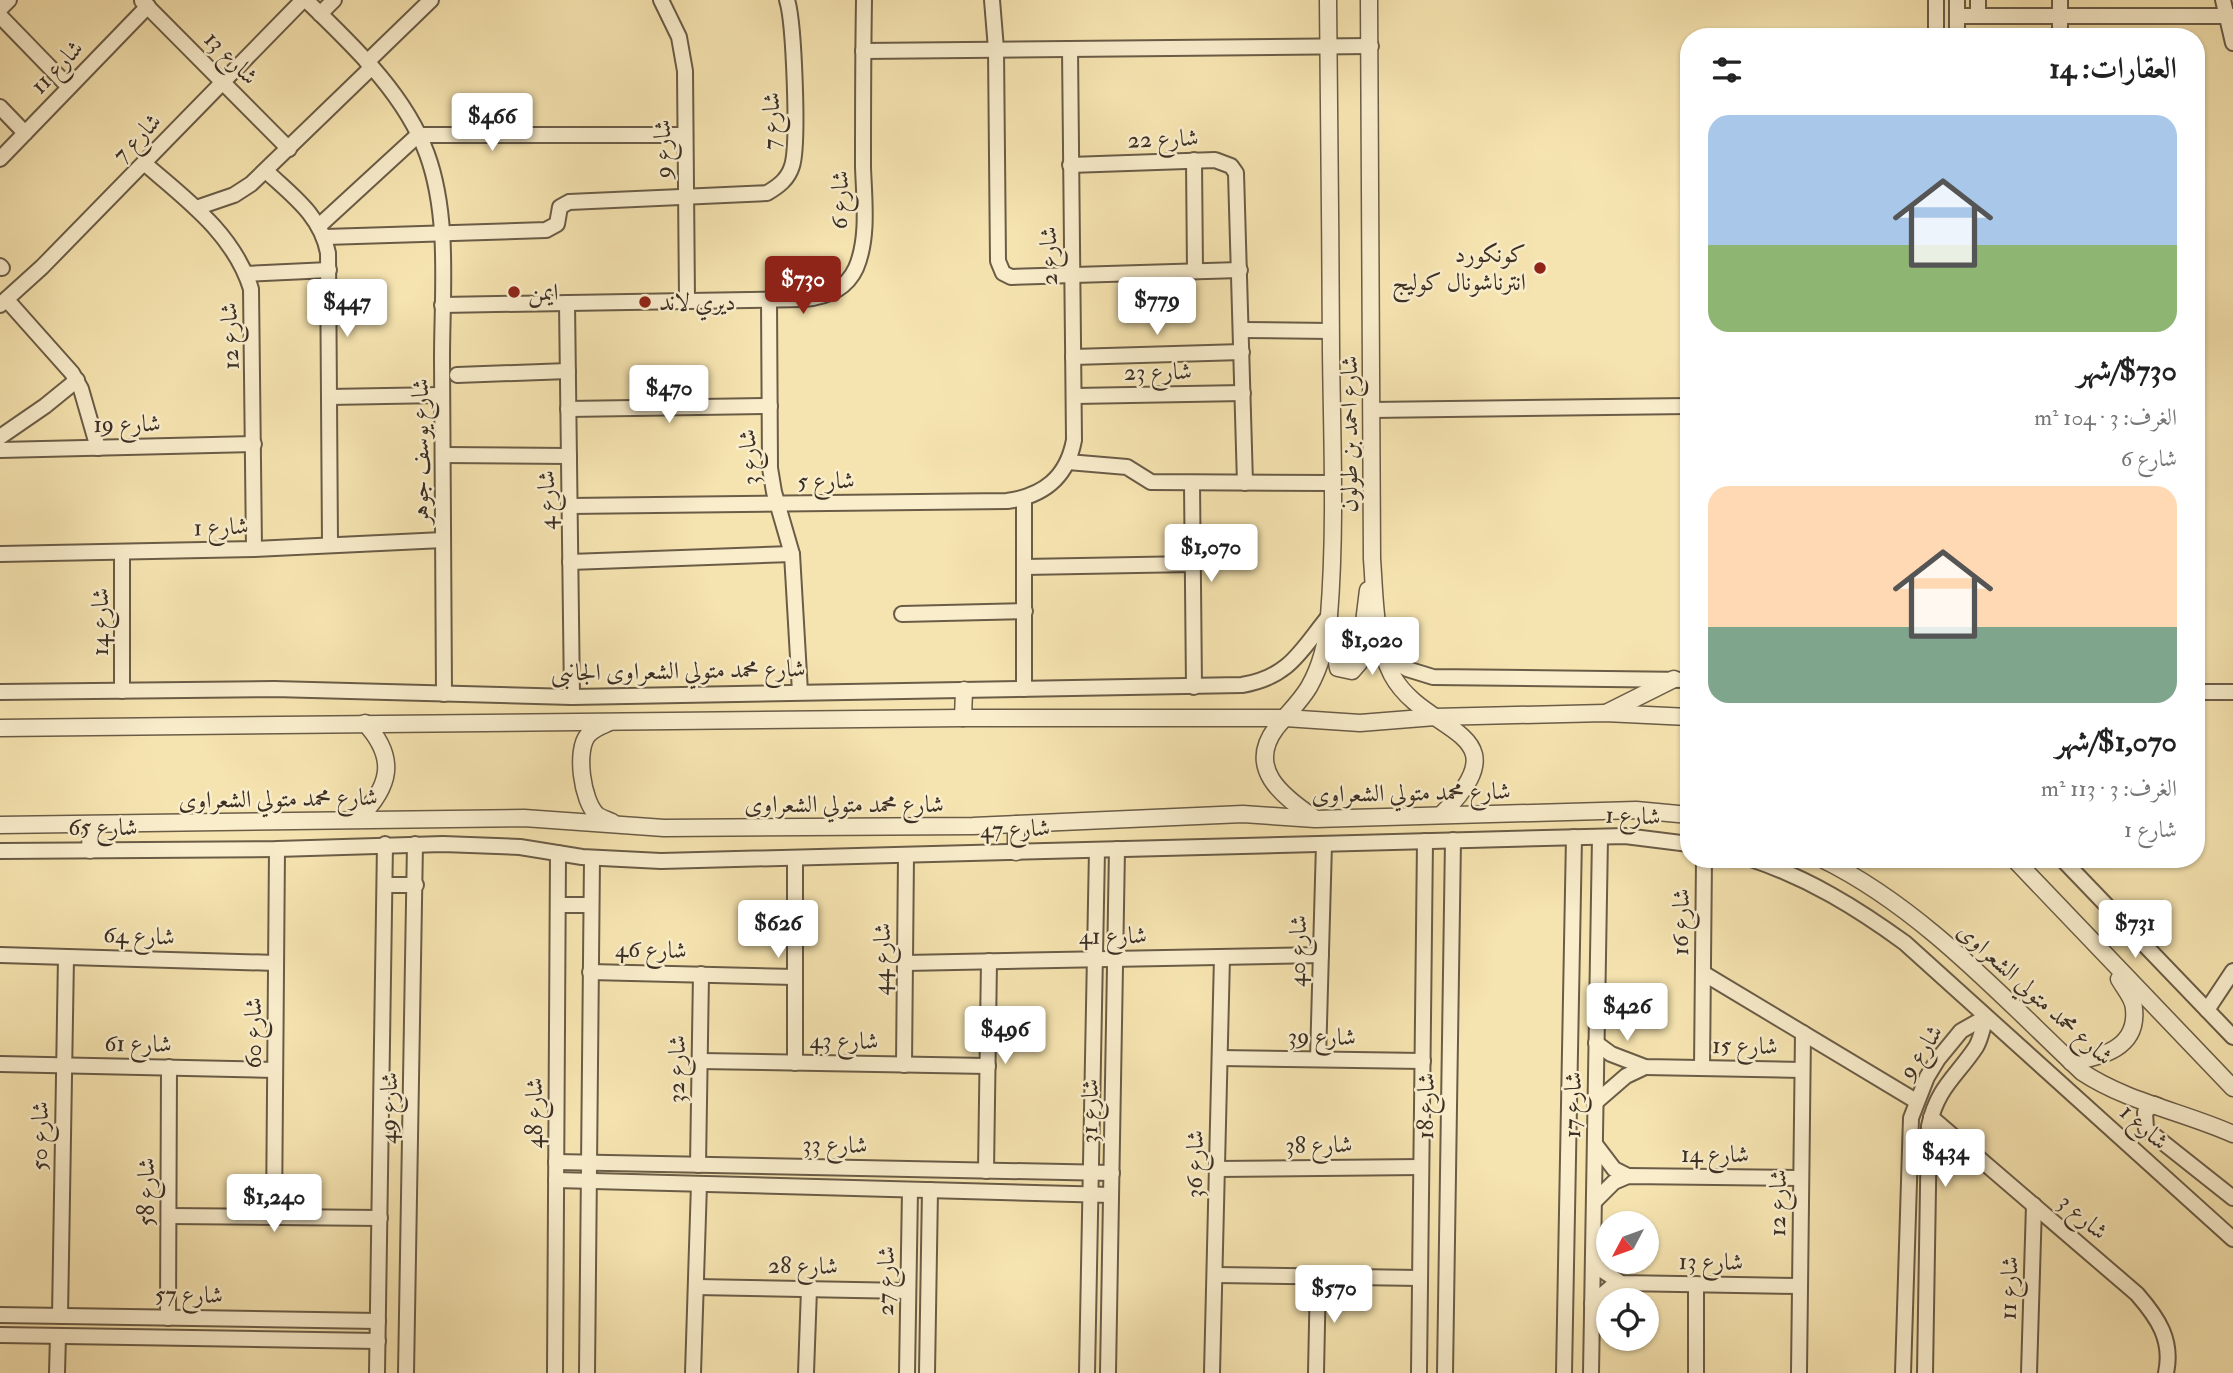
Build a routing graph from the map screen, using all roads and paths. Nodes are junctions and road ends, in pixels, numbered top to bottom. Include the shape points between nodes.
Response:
1 (9, 0) edge
2 (305, 0) edge
3 (334, 0) edge
4 (431, 0) edge
5 (661, 0) edge
6 (787, 0) edge
7 (864, 0) edge
8 (992, 0) edge
9 (1328, 0) edge
10 (1370, 0) edge
11 (1936, 0) edge
12 (1957, 0) edge
13 (1978, 0) edge
14 (2060, 0) edge
15 (2223, 0) edge
16 (144, 3) edge
17 (0, 9) edge
18 (320, 14) junction
19 (0, 16) edge
20 (1957, 16) junction
21 (1978, 16) junction
22 (2060, 16) junction
23 (2231, 16) edge
24 (1936, 28) edge
25 (1957, 28) edge
26 (2060, 28) edge
27 (2233, 43) edge
28 (1329, 46) junction
29 (1371, 46) junction
30 (1070, 48) junction
31 (996, 49) junction
32 (863, 51) junction
33 (369, 64) junction
34 (223, 82) junction
35 (69, 87) junction
36 (0, 107) edge
37 (25, 133) junction
38 (418, 135) junction
39 (685, 135) junction
40 (289, 149) junction
41 (0, 159) edge
42 (1194, 160) junction
43 (144, 163) junction
44 (1070, 165) junction
45 (266, 171) junction
46 (686, 198) junction
47 (196, 208) junction
48 (322, 231) junction
49 (441, 232) junction
50 (1240, 270) junction
51 (329, 271) junction
52 (1195, 271) junction
53 (246, 275) junction
54 (1072, 276) junction
55 (769, 300) junction
56 (687, 301) junction
57 (3, 302) edge
58 (567, 303) junction
59 (442, 305) junction
60 (1242, 330) junction
61 (1331, 331) junction
62 (1242, 352) junction
63 (1073, 357) junction
64 (568, 371) junction
65 (457, 375) dead end
66 (77, 380) junction
67 (1243, 393) junction
68 (442, 395) junction
69 (1074, 396) junction
70 (329, 397) junction
71 (769, 406) junction
72 (1680, 406) edge
73 (568, 409) junction
74 (1371, 410) junction
75 (0, 436) edge
76 (254, 444) junction
77 (98, 447) junction
78 (0, 450) edge
79 (443, 455) junction
80 (569, 456) junction
81 (1068, 462) junction
82 (1192, 482) junction
83 (1245, 483) junction
84 (1333, 484) junction
85 (1024, 499) junction
86 (777, 504) junction
87 (569, 506) junction
88 (443, 540) junction
89 (330, 545) junction
90 (254, 549) junction
91 (122, 552) junction
92 (0, 554) edge
93 (792, 554) junction
94 (1372, 559) junction
95 (570, 562) junction
96 (1193, 564) junction
97 (1024, 567) junction
98 (1024, 611) junction
99 (902, 614) dead end
100 (1329, 616) junction
101 (1383, 655) junction
102 (1680, 679) edge
103 (1680, 680) edge
104 (1194, 687) junction
105 (1024, 689) junction
106 (964, 690) junction
107 (122, 691) junction
108 (0, 692) edge
109 (800, 692) junction
110 (2205, 692) edge
111 (2233, 692) edge
112 (444, 694) junction
113 (572, 697) junction
114 (1605, 713) junction
115 (1435, 717) junction
116 (1680, 717) edge
117 (963, 718) junction
118 (1285, 718) junction
119 (613, 721) junction
120 (365, 723) junction
121 (0, 728) edge
122 (1441, 815) junction
123 (1680, 815) edge
124 (358, 819) junction
125 (1315, 819) junction
126 (617, 824) junction
127 (1016, 824) junction
128 (0, 825) edge
129 (91, 825) junction
130 (1574, 837) junction
131 (1600, 837) junction
132 (1453, 840) junction
133 (1425, 841) junction
134 (1680, 843) edge
135 (385, 844) junction
136 (415, 844) junction
137 (1324, 844) junction
138 (277, 849) junction
139 (1117, 849) junction
140 (90, 850) junction
141 (1097, 850) junction
142 (0, 851) edge
143 (1016, 852) junction
144 (558, 853) junction
145 (906, 855) junction
146 (592, 858) junction
147 (795, 858) junction
148 (1704, 868) edge
149 (1773, 868) edge
150 (1837, 868) edge
151 (2025, 868) edge
152 (2071, 868) edge
153 (386, 885) junction
154 (416, 885) junction
155 (558, 905) junction
156 (591, 905) junction
157 (0, 955) edge
158 (1321, 955) junction
159 (66, 957) junction
160 (1222, 957) junction
161 (2107, 958) junction
162 (1095, 959) junction
163 (1116, 959) junction
164 (989, 961) junction
165 (905, 962) junction
166 (276, 963) junction
167 (2233, 971) edge
168 (590, 972) junction
169 (1703, 973) junction
170 (701, 974) junction
171 (795, 977) junction
172 (2207, 1010) junction
173 (1986, 1017) junction
174 (1803, 1033) junction
175 (2233, 1037) edge
176 (1596, 1043) junction
177 (1220, 1058) junction
178 (1318, 1059) junction
179 (700, 1061) junction
180 (1423, 1061) junction
181 (2071, 1062) junction
182 (0, 1063) edge
183 (795, 1063) junction
184 (64, 1065) junction
185 (904, 1065) junction
186 (988, 1066) junction
187 (169, 1067) junction
188 (1645, 1067) junction
189 (1702, 1068) junction
190 (275, 1070) junction
191 (1802, 1070) junction
192 (2233, 1088) edge
193 (1916, 1101) junction
194 (1596, 1102) junction
195 (2159, 1105) junction
196 (1931, 1117) junction
197 (2233, 1135) edge
198 (1595, 1144) junction
199 (556, 1161) junction
200 (589, 1162) junction
201 (698, 1165) junction
202 (1421, 1167) junction
203 (1217, 1169) junction
204 (986, 1171) junction
205 (1091, 1173) junction
206 (1112, 1173) junction
207 (1628, 1177) junction
208 (1801, 1178) junction
209 (556, 1181) junction
210 (589, 1181) junction
211 (699, 1184) junction
212 (910, 1190) junction
213 (930, 1190) junction
214 (1090, 1194) junction
215 (1111, 1195) junction
216 (2233, 1198) edge
217 (1594, 1202) junction
218 (2034, 1205) junction
219 (169, 1216) junction
220 (274, 1216) junction
221 (380, 1218) junction
222 (2233, 1239) edge
223 (1593, 1258) junction
224 (1215, 1275) junction
225 (1318, 1276) junction
226 (1420, 1278) junction
227 (1621, 1283) junction
228 (1696, 1284) junction
229 (1800, 1286) junction
230 (696, 1287) junction
231 (809, 1289) junction
232 (908, 1291) junction
233 (1592, 1304) junction
234 (0, 1315) edge
235 (34, 1316) junction
236 (60, 1317) junction
237 (168, 1318) junction
238 (378, 1321) junction
239 (0, 1335) edge
240 (33, 1336) junction
241 (58, 1336) junction
242 (378, 1342) junction
243 (57, 1373) edge
244 (377, 1373) edge
245 (406, 1373) edge
246 (555, 1373) edge
247 (586, 1373) edge
248 (693, 1373) edge
249 (806, 1373) edge
250 (907, 1373) edge
251 (927, 1373) edge
252 (1087, 1373) edge
253 (1108, 1373) edge
254 (1212, 1373) edge
255 (1316, 1373) edge
256 (1419, 1373) edge
257 (1445, 1373) edge
258 (1564, 1373) edge
259 (1591, 1373) edge
260 (1696, 1373) edge
261 (1799, 1373) edge
262 (1903, 1373) edge
263 (1925, 1373) edge
264 (2029, 1373) edge
265 (2166, 1373) edge

1 - 17 street
2 - 18 street, شارع يوسف جوهر
2 - 34 street, شارع 7
3 - 18 street
4 - 33 street
5 - 39 street, شارع 9 via 673,21 682,54
6 - 46 street, شارع 7 via 793,25 794,150 788,176 767,193 754,196
7 - 32 street, شارع 6
8 - 31 street
9 - 28 street, شارع احمد بن طولون
10 - 29 street, شارع احمد بن طولون
11 - 24 street
12 - 20 street
13 - 21 street
14 - 22 street
15 - 23 street
16 - 34 street, شارع 13
16 - 35 street, شارع 11
18 - 33 street, شارع يوسف جوهر
19 - 35 street
20 - 21 street
20 - 25 street
21 - 22 street
22 - 23 street
22 - 26 street
23 - 27 street
28 - 29 street
28 - 30 street
28 - 61 street, شارع احمد بن طولون
29 - 74 street, شارع احمد بن طولون
30 - 31 street
30 - 44 street, شارع 2
31 - 32 street
31 - 54 street via 998,265 1003,274 1012,277
32 - 55 street, شارع 6 via 864,226 856,268 847,281 820,298
33 - 38 street, شارع يوسف جوهر
33 - 40 street
34 - 40 street, شارع 13
34 - 43 street, شارع 7
35 - 37 street, شارع 11
36 - 37 street
37 - 41 street, شارع 11
38 - 39 street
38 - 48 street
38 - 49 street, شارع يوسف جوهر via 432,174
39 - 46 street, شارع 9
40 - 45 street
42 - 44 street, شارع 22
42 - 50 street, شارع 22 via 1223,161 1236,173
42 - 52 street
43 - 47 street, شارع 12
43 - 57 street, شارع 7
44 - 54 street, شارع 2
45 - 47 street via 234,195
45 - 48 street
46 - 49 street, شارع 7 via 569,202 560,207 559,220 550,229
46 - 56 street, شارع 9
47 - 53 street, شارع 12 via 234,251
48 - 49 street
48 - 51 street
49 - 59 street, شارع يوسف جوهر
50 - 52 street
50 - 60 street, شارع 22
51 - 53 street
51 - 70 street
52 - 54 street
53 - 76 street, شارع 12 via 253,301
54 - 63 street, شارع 2
55 - 56 street, شارع 6
55 - 71 street, شارع 3
56 - 58 street, شارع 6
57 - 66 street
58 - 59 street, شارع 6
58 - 64 street, شارع 4
59 - 68 street, شارع يوسف جوهر
60 - 61 street
60 - 62 street, شارع 22
61 - 84 street, شارع احمد بن طولون
62 - 63 street, شارع 23
62 - 67 street, شارع 22
63 - 69 street, شارع 2
64 - 65 street
64 - 73 street, شارع 4
66 - 75 street
66 - 77 street
67 - 69 street, شارع 23
67 - 83 street, شارع 22
68 - 70 street
68 - 79 street, شارع يوسف جوهر
69 - 81 street, شارع 2
70 - 89 street
71 - 73 street
71 - 86 street, شارع 3 via 770,467
72 - 74 street
73 - 80 street, شارع 4
74 - 94 street, شارع احمد بن طولون
76 - 77 street, شارع 19
76 - 90 street, شارع 12
77 - 78 street, شارع 19
79 - 80 street
79 - 88 street, شارع يوسف جوهر
80 - 87 street, شارع 4
81 - 82 street via 1127,467 1151,482
81 - 85 street, شارع 5 via 1051,485
82 - 83 street
82 - 96 street
83 - 84 street
84 - 100 street, شارع احمد بن طولون
85 - 86 street, شارع 5
85 - 97 street
86 - 87 street, شارع 5
86 - 93 street, شارع 3
87 - 95 street, شارع 4
88 - 89 street, شارع 1
88 - 112 street, شارع يوسف جوهر
89 - 90 street, شارع 1
90 - 91 street, شارع 1
91 - 92 street, شارع 1
91 - 107 street, شارع 14
93 - 95 street
93 - 109 street, شارع 3
94 - 100 street via 1359,663 1352,671 1342,671 1336,663
94 - 101 street, شارع احمد بن طولون
95 - 113 street, شارع 4
96 - 97 street
96 - 104 street
97 - 98 street
98 - 99 street
98 - 105 street
100 - 104 street, شارع محمد متولي الشعراوى الجانبى via 1300,655 1275,676 1242,685
100 - 118 street, شارع احمد بن طولون via 1317,672
101 - 102 street via 1433,677
101 - 115 street, شارع احمد بن طولون via 1408,697
103 - 114 street
104 - 105 street, شارع محمد متولي الشعراوى الجانبى
105 - 106 street, شارع محمد متولي الشعراوى الجانبى
106 - 109 street, شارع محمد متولي الشعراوى الجانبى
106 - 117 street
107 - 108 street, شارع محمد متولي الشعراوى الجانبى
107 - 112 street, شارع محمد متولي الشعراوى الجانبى
109 - 113 street, شارع محمد متولي الشعراوى الجانبى
110 - 111 street
112 - 113 street, شارع محمد متولي الشعراوى الجانبى
114 - 115 street
114 - 116 street
115 - 118 street via 1360,723
115 - 122 street, شارع احمد بن طولون via 1465,735 1474,752 1474,770 1466,787
117 - 118 street
117 - 119 street
118 - 125 street, شارع احمد بن طولون via 1269,740 1270,779 1287,800
119 - 120 street
119 - 126 street via 584,742 582,778 597,815
120 - 121 street
120 - 124 street via 385,753 387,772 382,790
122 - 123 street, شارع محمد متولي الشعراوى via 1636,810
122 - 125 street, شارع محمد متولي الشعراوى
124 - 126 street, شارع محمد متولي الشعراوى via 524,818
124 - 129 street, شارع محمد متولي الشعراوى
125 - 127 street, شارع محمد متولي الشعراوى via 1242,814
126 - 127 street, شارع محمد متولي الشعراوى via 678,828
127 - 143 street
128 - 129 street, شارع محمد متولي الشعراوى
129 - 140 street
130 - 131 street, شارع 1
130 - 132 street, شارع 47
130 - 258 street, شارع 17
131 - 134 street, شارع 1
131 - 176 street, شارع 17
132 - 133 street, شارع 47
132 - 257 street, شارع 18
133 - 137 street, شارع 47
133 - 180 street, شارع 18
135 - 136 street, شارع 65
135 - 138 street, شارع 65
135 - 153 street, شارع 49
136 - 144 street, شارع 47 via 520,847
136 - 154 street, شارع 49
137 - 139 street, شارع 47
137 - 158 street, شارع 40
138 - 140 street, شارع 65
138 - 166 street, شارع 60
139 - 141 street, شارع 47
139 - 163 street, شارع 31
140 - 142 street, شارع 65
141 - 143 street, شارع 47
141 - 162 street, شارع 31
143 - 145 street, شارع 47
144 - 146 street, شارع 47
144 - 155 street, شارع 48
145 - 147 street, شارع 47
145 - 165 street, شارع 44
146 - 147 street, شارع 47
146 - 156 street
147 - 171 street
148 - 169 street, شارع 16
149 - 173 street, شارع 1 via 1820,887 1864,913 1905,943
150 - 181 street, شارع محمد متولي الشعراوى via 1924,926
151 - 161 street
152 - 172 street
153 - 154 street
153 - 221 street, شارع 49
154 - 245 street, شارع 49
155 - 156 street
155 - 199 street, شارع 48
156 - 168 street
157 - 159 street, شارع 64
158 - 160 street, شارع 41
158 - 178 street, شارع 40
159 - 166 street, شارع 64
159 - 184 street, شارع 50
160 - 163 street, شارع 41
160 - 177 street, شارع 36
161 - 181 street via 2135,1006 2133,1028 2111,1052
161 - 192 street
162 - 163 street, شارع 41
162 - 164 street, شارع 41
162 - 205 street, شارع 31
163 - 206 street, شارع 31
164 - 165 street, شارع 41
164 - 186 street
165 - 185 street, شارع 44
166 - 190 street, شارع 60
167 - 172 street
168 - 170 street, شارع 46
168 - 200 street
169 - 174 street
169 - 189 street, شارع 16
170 - 171 street, شارع 46
170 - 179 street, شارع 32
171 - 183 street
172 - 175 street
173 - 193 street, شارع 9 via 1961,1031 1932,1068
173 - 196 street, شارع 9 via 1977,1046 1943,1087
173 - 222 street, شارع 1
174 - 191 street, شارع 12
174 - 193 street
176 - 188 street, شارع 15 via 1611,1055
176 - 194 street, شارع 17
177 - 178 street, شارع 39
177 - 203 street, شارع 36
178 - 180 street, شارع 39
179 - 183 street, شارع 43
179 - 201 street, شارع 32
180 - 202 street, شارع 18
181 - 195 street, شارع محمد متولي الشعراوى via 2103,1086
182 - 184 street, شارع 61
183 - 185 street, شارع 43
184 - 187 street, شارع 61
184 - 236 street, شارع 50
185 - 186 street, شارع 43
186 - 204 street
187 - 190 street, شارع 61
187 - 219 street, شارع 58
188 - 189 street, شارع 15
188 - 194 street
189 - 191 street, شارع 15
190 - 220 street, شارع 60
191 - 208 street, شارع 12
193 - 262 street, شارع 9 via 1909,1145
194 - 198 street, شارع 17
195 - 197 street, شارع محمد متولي الشعراوى
195 - 216 street, شارع 1 via 2145,1112 2146,1129
196 - 218 street, شارع 3
196 - 263 street, شارع 9
198 - 207 street via 1608,1163
198 - 217 street, شارع 17
199 - 200 street, شارع 33
199 - 209 street, شارع 48
200 - 201 street, شارع 33
200 - 210 street
201 - 204 street, شارع 33
202 - 203 street, شارع 38
202 - 226 street, شارع 18
203 - 224 street, شارع 36
204 - 205 street, شارع 33
205 - 206 street, شارع 33
205 - 214 street, شارع 31
206 - 215 street, شارع 31
207 - 208 street, شارع 14
207 - 217 street via 1603,1190
208 - 229 street, شارع 12
209 - 210 street, شارع 33
209 - 246 street, شارع 48
210 - 211 street, شارع 33
210 - 247 street
211 - 212 street, شارع 33
211 - 230 street
212 - 213 street, شارع 33
212 - 232 street, شارع 27
213 - 214 street, شارع 33
213 - 251 street, شارع 27
214 - 215 street, شارع 33
214 - 252 street, شارع 31
215 - 253 street, شارع 31
217 - 223 street, شارع 17
218 - 264 street, شارع 11
218 - 265 street, شارع 3 via 2149,1308 2167,1340
219 - 220 street
219 - 237 street, شارع 58
220 - 221 street
221 - 238 street, شارع 49
223 - 227 street via 1600,1269
223 - 233 street, شارع 17
224 - 225 street
224 - 254 street, شارع 36
225 - 226 street
225 - 255 street
226 - 256 street, شارع 18
227 - 228 street, شارع 13
227 - 233 street
228 - 229 street, شارع 13
228 - 260 street
229 - 261 street, شارع 12
230 - 231 street, شارع 28
230 - 248 street
231 - 232 street, شارع 28
231 - 249 street
232 - 250 street, شارع 27
233 - 259 street, شارع 17
234 - 235 street, شارع 57
235 - 236 street, شارع 57
235 - 240 street
236 - 237 street, شارع 57
237 - 238 street, شارع 57
238 - 242 street, شارع 49
239 - 240 street, شارع 57
240 - 241 street, شارع 57
241 - 242 street, شارع 57
241 - 243 street
242 - 244 street, شارع 49

